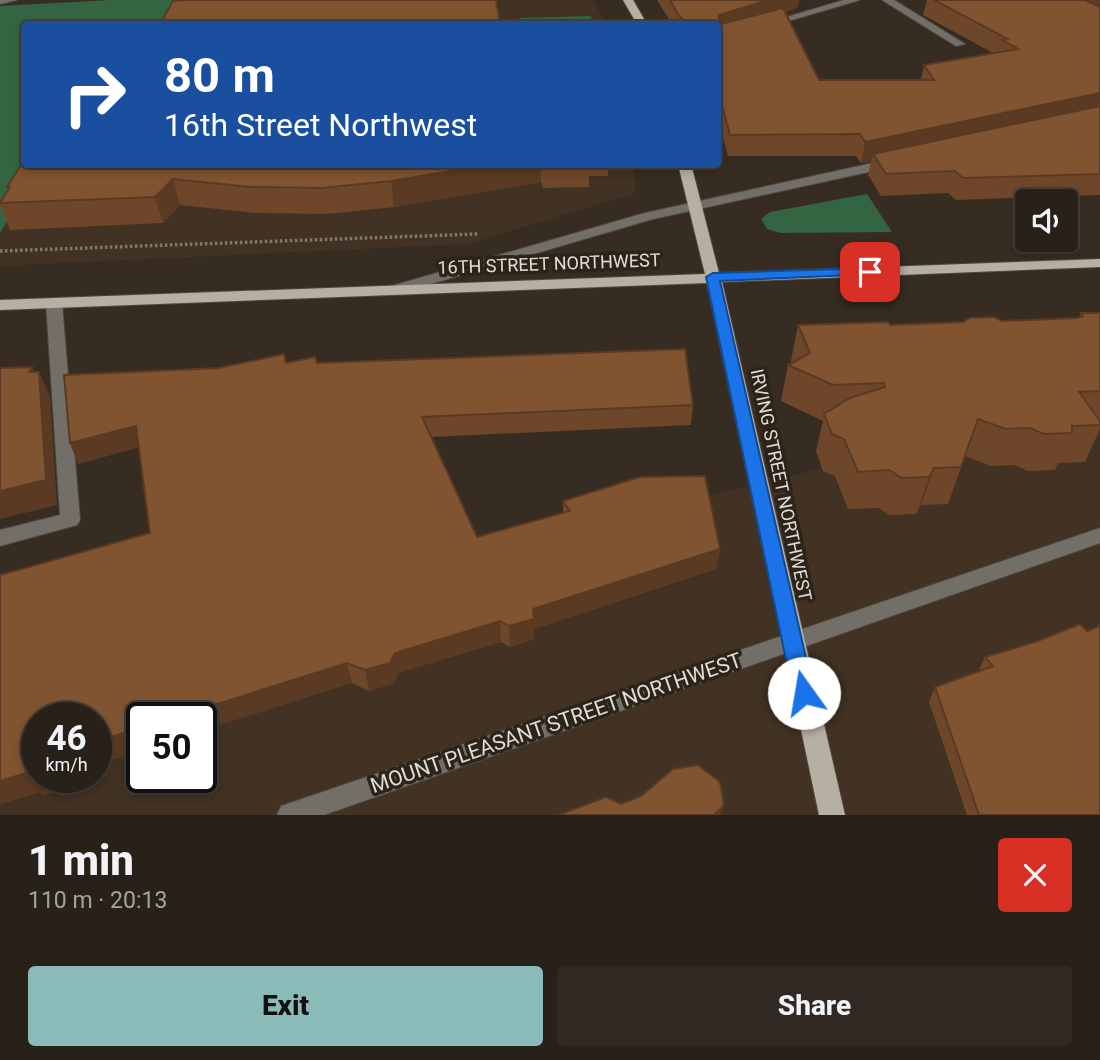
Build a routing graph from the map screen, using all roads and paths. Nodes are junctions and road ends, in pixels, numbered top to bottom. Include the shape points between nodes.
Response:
1 (12, 0) edge
2 (628, 0) edge
3 (855, 0) edge
4 (887, 0) edge
5 (0, 1) edge
6 (640, 21) edge
7 (755, 28) edge
8 (960, 44) edge
9 (910, 159) edge
10 (685, 168) edge
11 (693, 206) junction
12 (489, 234) dead end
13 (0, 251) edge
14 (1100, 263) edge
15 (713, 277) junction
16 (400, 288) junction
17 (54, 303) junction
18 (0, 306) edge
19 (1100, 535) edge
20 (0, 538) edge
21 (792, 642) junction
22 (290, 815) edge
23 (832, 815) edge

1 - 5 street
2 - 6 main road
3 - 7 street
4 - 8 street
9 - 11 street
10 - 11 main road, IRVING STREET NORTHWEST
11 - 15 main road, IRVING STREET NORTHWEST
11 - 16 street
12 - 13 path
14 - 15 main road, 16TH STREET NORTHWEST
15 - 16 main road, 16TH STREET NORTHWEST
15 - 21 main road, IRVING STREET NORTHWEST
16 - 17 main road, 16TH STREET NORTHWEST
17 - 18 main road, 16TH STREET NORTHWEST
17 - 20 street via 69,520
19 - 21 street, MOUNT PLEASANT STREET NORTHWEST
21 - 22 street, MOUNT PLEASANT STREET NORTHWEST
21 - 23 main road, IRVING STREET NORTHWEST

